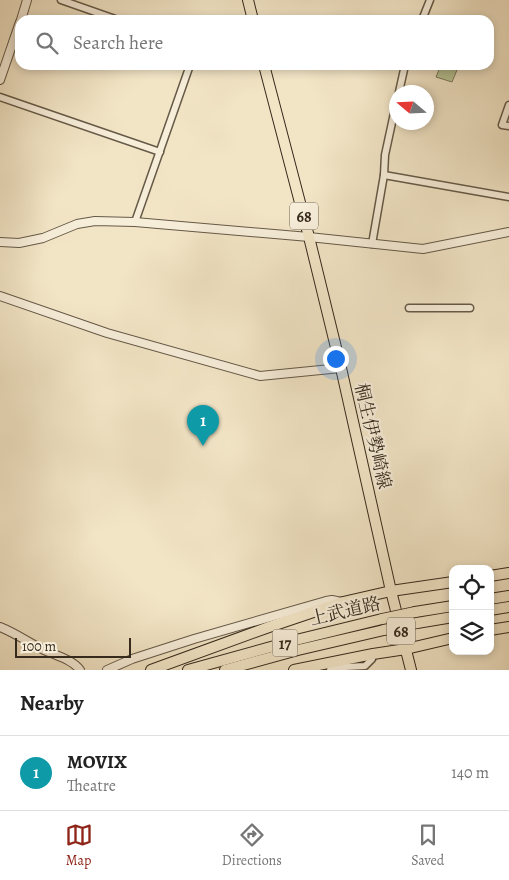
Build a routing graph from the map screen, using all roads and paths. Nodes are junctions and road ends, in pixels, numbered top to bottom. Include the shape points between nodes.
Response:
1 (28, 0) edge
2 (60, 0) edge
3 (248, 0) edge
4 (430, 0) edge
5 (22, 15) edge
6 (104, 15) edge
7 (252, 15) edge
8 (424, 15) edge
9 (15, 36) edge
10 (188, 70) edge
11 (262, 70) edge
12 (404, 70) edge
13 (0, 80) edge
14 (401, 85) edge
15 (0, 97) edge
16 (509, 105) edge
17 (509, 126) edge
18 (390, 130) edge
19 (160, 152) junction
20 (384, 174) junction
21 (509, 197) edge
22 (135, 222) junction
23 (509, 232) edge
24 (309, 237) junction
25 (0, 242) edge
26 (372, 244) junction
27 (0, 296) edge
28 (409, 308) dead end
29 (470, 308) dead end
30 (341, 368) junction
31 (509, 573) edge
32 (494, 575) edge
33 (449, 583) edge
34 (391, 591) junction
35 (509, 596) edge
36 (494, 598) edge
37 (342, 602) junction
38 (449, 607) edge
39 (509, 607) edge
40 (494, 609) edge
41 (449, 618) edge
42 (0, 627) edge
43 (509, 627) edge
44 (494, 629) edge
45 (449, 639) edge
46 (406, 649) junction
47 (373, 654) junction
48 (80, 670) edge
49 (106, 670) edge
50 (151, 670) edge
51 (188, 670) edge
52 (226, 670) edge
53 (294, 670) edge
54 (330, 670) edge
55 (411, 670) edge

1 - 5 street
2 - 6 street
3 - 7 main road
4 - 8 street
9 - 13 street
10 - 19 street
11 - 24 main road, 桐生伊勢崎線 / 68
12 - 14 street
15 - 19 street
16 - 17 street via 502,125
18 - 20 street
19 - 22 street
20 - 21 street
20 - 26 street
22 - 24 street
22 - 25 street via 95,221 77,224 42,238 19,243
23 - 26 street via 423,249
24 - 26 street
24 - 30 main road, 桐生伊勢崎線 / 68
27 - 30 street via 107,333 260,376
28 - 29 street
30 - 34 main road, 桐生伊勢崎線 / 68
31 - 32 main road
33 - 34 main road
34 - 37 main road
34 - 46 main road, 桐生伊勢崎線 / 68
35 - 36 main road
37 - 49 street via 326,601 262,619
37 - 50 main road
38 - 51 main road, 上武道路 / 17, bridge via 382,619
39 - 40 main road
41 - 52 main road, 上武道路 / 17, bridge via 298,650
42 - 48 street via 76,665
43 - 44 main road
45 - 46 main road
46 - 47 main road
46 - 55 main road, 桐生伊勢崎線 / 68
47 - 53 main road
47 - 54 street via 365,666

